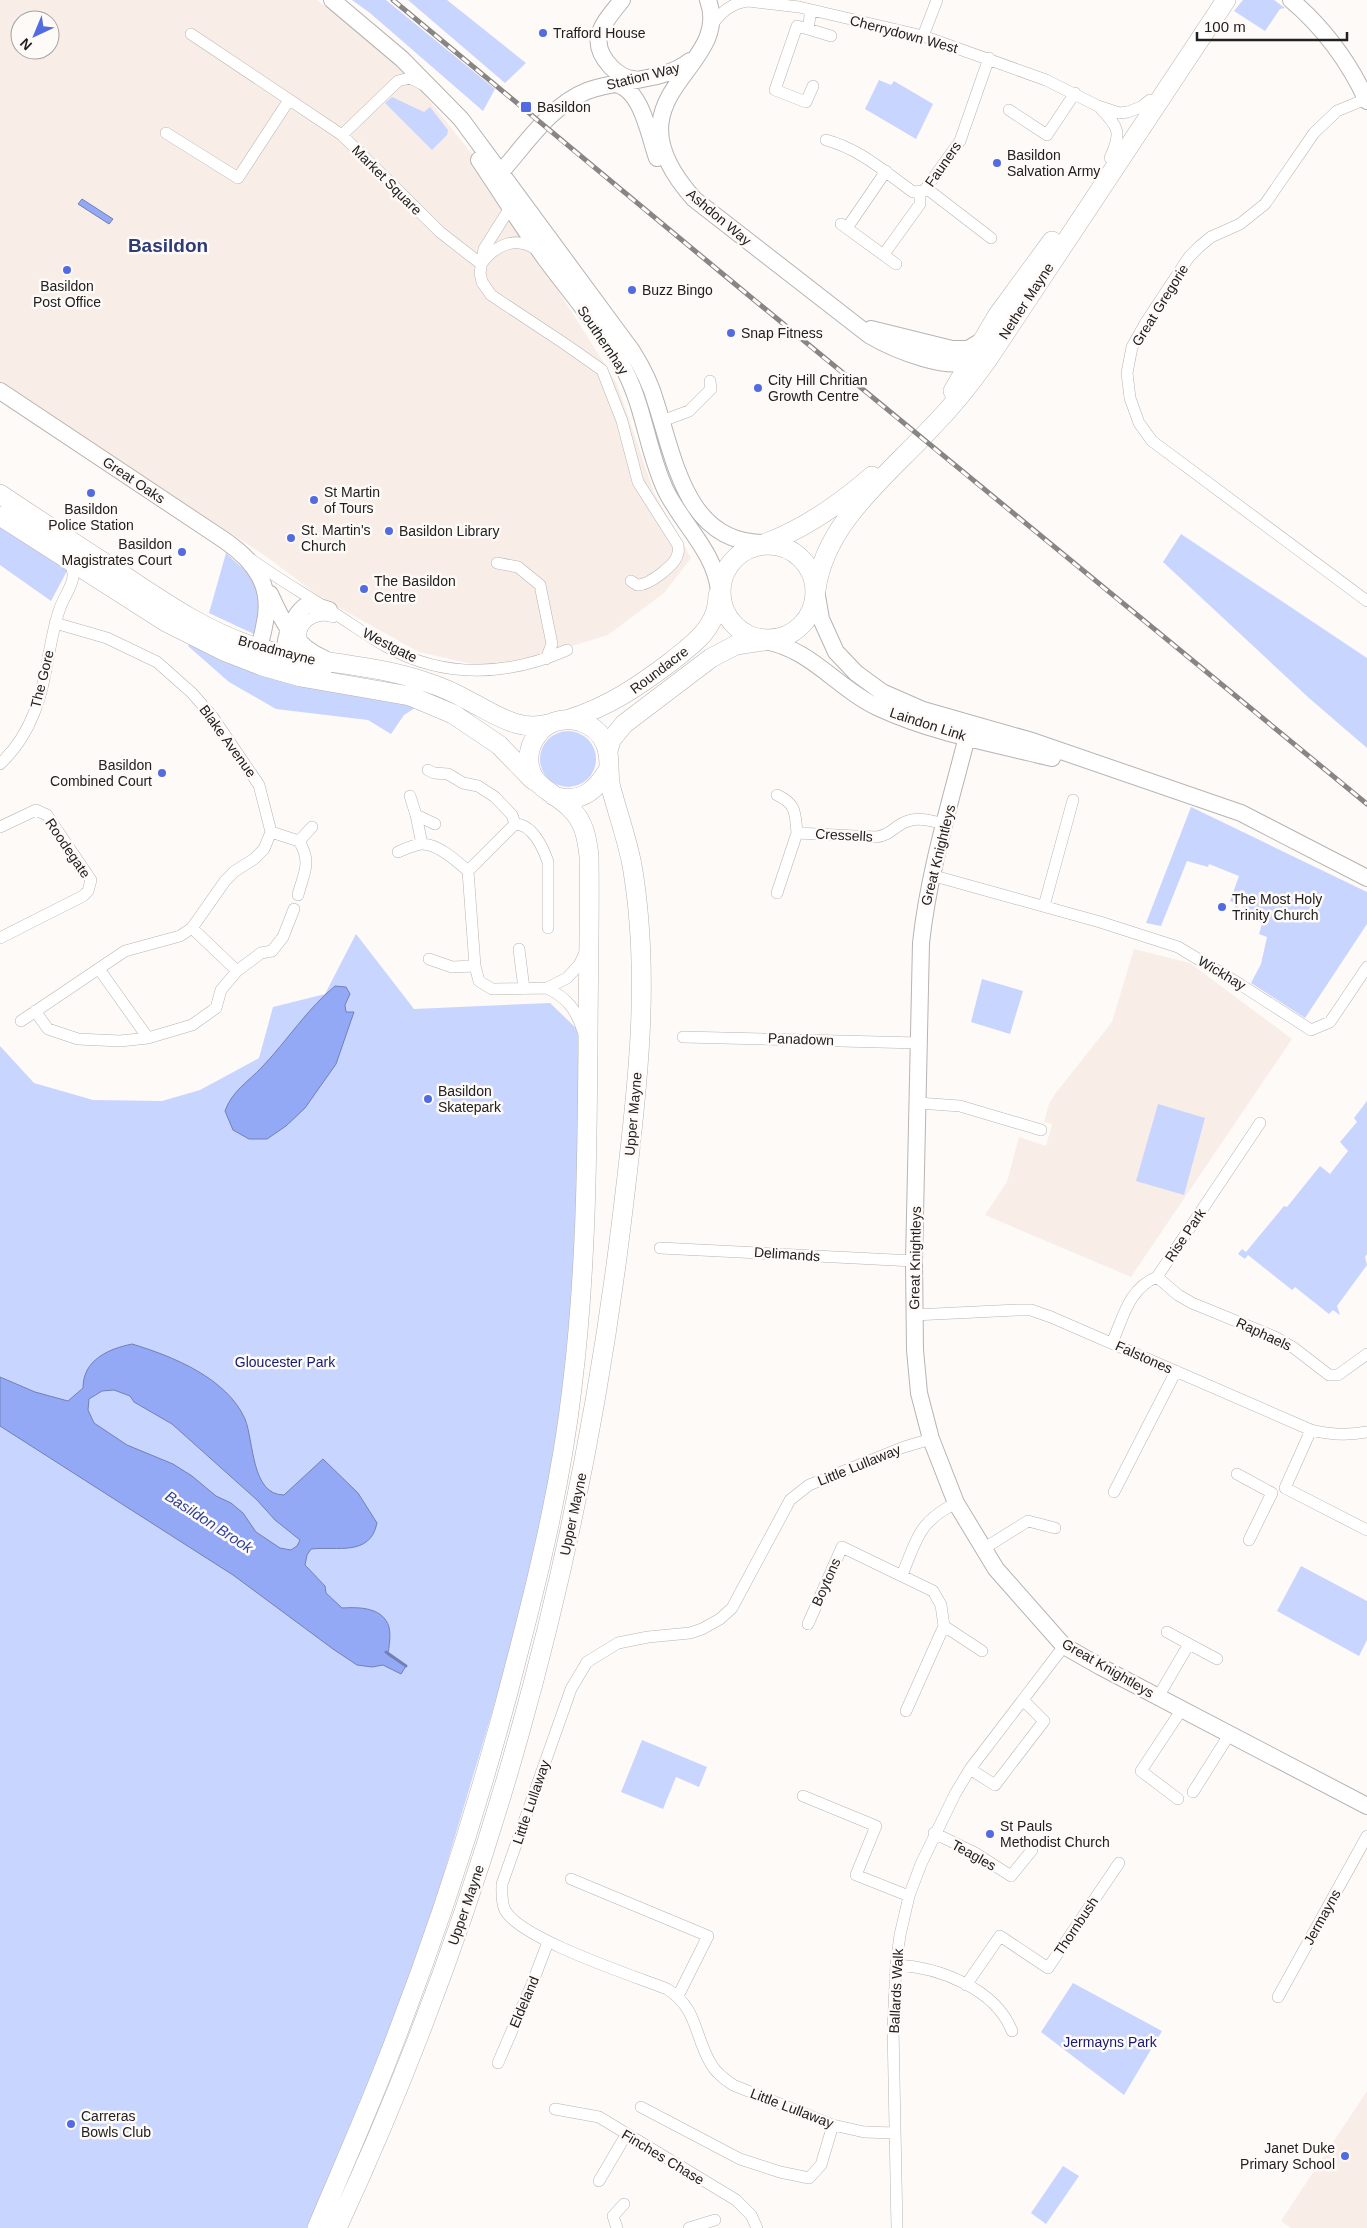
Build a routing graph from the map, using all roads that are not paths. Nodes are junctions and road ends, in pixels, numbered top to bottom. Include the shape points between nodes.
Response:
1 (329, 0) edge
2 (622, 0) edge
3 (708, 0) edge
4 (937, 0) edge
5 (1217, 0) edge
6 (1226, 0) edge
7 (1291, 0) edge
8 (338, 5) edge
9 (811, 10) junction
10 (711, 27) junction
11 (808, 30) junction
12 (191, 34) dead end
13 (831, 36) dead end
14 (923, 36) junction
15 (696, 56) junction
16 (989, 58) junction
17 (636, 79) junction
18 (613, 84) junction
19 (813, 86) dead end
20 (428, 87) junction
21 (1075, 93) junction
22 (290, 100) junction
23 (1150, 100) junction
24 (1367, 100) edge
25 (1098, 106) junction
26 (1009, 110) dead end
27 (166, 133) dead end
28 (342, 135) junction
29 (826, 140) dead end
30 (1110, 158) junction
31 (886, 170) junction
32 (493, 171) junction
33 (923, 190) junction
34 (694, 200) junction
35 (510, 207) junction
36 (527, 208) junction
37 (991, 238) dead end
38 (884, 254) junction
39 (544, 256) junction
40 (481, 264) junction
41 (896, 264) dead end
42 (1040, 279) junction
43 (847, 317) junction
44 (982, 340) junction
45 (947, 362) junction
46 (968, 363) junction
47 (958, 381) junction
48 (713, 386) dead end
49 (0, 391) edge
50 (662, 421) junction
51 (0, 494) edge
52 (674, 506) junction
53 (0, 507) edge
54 (0, 516) edge
55 (766, 544) junction
56 (238, 550) junction
57 (65, 556) junction
58 (497, 563) dead end
59 (260, 576) junction
60 (99, 578) junction
61 (631, 581) dead end
62 (70, 588) junction
63 (816, 590) junction
64 (719, 591) junction
65 (1367, 602) edge
66 (329, 610) junction
67 (55, 623) junction
68 (353, 626) junction
69 (289, 632) junction
70 (765, 641) junction
71 (303, 646) junction
72 (258, 647) junction
73 (567, 650) dead end
74 (286, 655) junction
75 (237, 657) junction
76 (546, 659) junction
77 (341, 664) junction
78 (393, 691) junction
79 (561, 721) junction
80 (969, 731) junction
81 (608, 751) junction
82 (1, 761) edge
83 (428, 770) dead end
84 (608, 770) junction
85 (545, 790) junction
86 (778, 795) dead end
87 (410, 796) dead end
88 (1073, 800) dead end
89 (416, 815) junction
90 (435, 824) dead end
91 (515, 824) junction
92 (945, 824) junction
93 (312, 827) dead end
94 (0, 828) edge
95 (271, 832) junction
96 (797, 833) junction
97 (298, 841) junction
98 (422, 844) junction
99 (398, 852) dead end
100 (468, 871) junction
101 (932, 875) junction
102 (1367, 878) edge
103 (777, 893) dead end
104 (298, 895) dead end
105 (1044, 906) junction
106 (294, 909) dead end
107 (192, 928) junction
108 (548, 928) dead end
109 (0, 938) edge
110 (588, 939) junction
111 (519, 949) dead end
112 (428, 959) dead end
113 (475, 966) junction
114 (1367, 967) edge
115 (99, 970) junction
116 (237, 971) junction
117 (524, 988) junction
118 (546, 988) junction
119 (35, 1011) junction
120 (21, 1021) dead end
121 (683, 1037) dead end
122 (148, 1038) junction
123 (918, 1043) junction
124 (588, 1065) junction
125 (918, 1103) junction
126 (1260, 1124) dead end
127 (1041, 1130) dead end
128 (660, 1248) dead end
129 (914, 1261) junction
130 (1157, 1276) junction
131 (914, 1315) junction
132 (1112, 1343) junction
133 (1367, 1354) edge
134 (1176, 1371) junction
135 (1311, 1430) junction
136 (1367, 1432) edge
137 (931, 1439) junction
138 (1237, 1474) dead end
139 (1285, 1488) junction
140 (1114, 1492) dead end
141 (1272, 1493) junction
142 (956, 1503) junction
143 (1055, 1528) dead end
144 (1367, 1530) edge
145 (1250, 1540) dead end
146 (983, 1549) junction
147 (902, 1575) junction
148 (808, 1624) dead end
149 (944, 1626) junction
150 (1167, 1632) dead end
151 (1189, 1644) junction
152 (1064, 1646) junction
153 (982, 1651) dead end
154 (1217, 1659) dead end
155 (1158, 1697) junction
156 (1023, 1700) junction
157 (1182, 1709) junction
158 (906, 1711) dead end
159 (1229, 1735) junction
160 (970, 1769) junction
161 (1193, 1792) dead end
162 (803, 1796) dead end
163 (1178, 1799) dead end
164 (1367, 1806) edge
165 (934, 1833) junction
166 (1367, 1836) edge
167 (1032, 1850) dead end
168 (1119, 1862) dead end
169 (571, 1878) dead end
170 (909, 1896) junction
171 (548, 1942) junction
172 (896, 1965) junction
173 (966, 1985) junction
174 (678, 1996) junction
175 (1278, 1998) dead end
176 (1012, 2031) dead end
177 (498, 2062) dead end
178 (641, 2107) dead end
179 (555, 2109) dead end
180 (833, 2125) junction
181 (895, 2133) junction
182 (626, 2134) junction
183 (599, 2181) dead end
184 (624, 2204) dead end
185 (715, 2220) dead end
186 (317, 2228) edge
187 (337, 2228) edge
188 (617, 2228) edge
189 (689, 2228) edge
190 (757, 2228) edge
191 (898, 2228) edge

1 - 8 street, Southernhay
2 - 17 street via 599,32 598,47 613,69 625,78
3 - 10 street
4 - 14 street
5 - 23 main road, Nether Mayne
6 - 42 main road, Nether Mayne
7 - 24 street via 1332,41
8 - 20 street, Southernhay via 396,54
9 - 10 street, Cherrydown West via 740,2 726,9
9 - 11 street
9 - 14 street, Cherrydown West
10 - 15 street, Ashdon Way
11 - 13 street
11 - 19 street via 797,26 775,90 806,102
12 - 22 street, Market Square
14 - 16 street, Cherrydown West
15 - 17 street, Station Way via 675,70
15 - 34 street, Ashdon Way via 669,96 662,111 660,128 669,164
16 - 21 street, Cherrydown West
16 - 33 street, Fauners via 960,140
17 - 18 street, Station Way
18 - 32 street, Station Way via 586,91 557,110
18 - 34 street via 631,91 664,170 676,186
20 - 28 street via 410,78 398,81
20 - 32 street, Southernhay via 461,119
21 - 25 street, Cherrydown West
21 - 26 street via 1047,135
22 - 27 street via 238,178
22 - 28 street, Market Square
23 - 25 street, Cherrydown West via 1128,112 1119,113
23 - 30 main road, Nether Mayne
24 - 65 street, Great Gregorie via 1337,111 1327,119 1265,204 1240,224 1211,237 1189,257 1132,347 1128,373 1130,398 1139,423 1152,441
25 - 30 street, Cherrydown West via 1119,133
28 - 40 street, Market Square via 440,232
29 - 31 street, Fauners via 846,145
30 - 44 main road, Nether Mayne
31 - 33 street, Fauners via 913,192
31 - 38 street via 844,226
32 - 35 street, Southernhay via 499,190
32 - 36 street, Southernhay
33 - 37 street
33 - 38 street via 920,204
34 - 43 street, Ashdon Way
35 - 36 street via 519,202
35 - 39 street, Southernhay
35 - 40 street via 488,242
36 - 50 street, Southernhay via 632,351
38 - 41 street
39 - 40 street via 527,243 515,242 486,256
39 - 52 street, Southernhay via 627,376 658,474
40 - 61 street via 482,282 491,295 602,370 622,421 638,482 675,538 678,553 675,560 647,584 637,585
42 - 46 street via 1018,300 985,348
42 - 63 main road, Nether Mayne via 964,393 842,525 824,556
43 - 44 street, Ashdon Way via 871,329 944,348 968,349
43 - 45 street, Ashdon Way via 869,335 896,350
44 - 46 main road, Nether Mayne
45 - 46 street, Ashdon Way
45 - 47 street via 958,370
46 - 47 main road, Nether Mayne
47 - 55 main road, Nether Mayne via 930,419 857,489 804,526
48 - 50 street via 689,411
49 - 56 street, Great Oaks
50 - 52 street, Southernhay via 656,428 656,434
50 - 55 street, Southernhay via 680,478 702,516 717,531 736,540
51 - 72 main road, Broadmayne via 181,612 209,628
52 - 64 street, Southernhay via 711,561
53 - 57 main road, Broadmayne
54 - 57 main road, Broadmayne
55 - 63 main road via 782,547 798,556 811,572
55 - 64 main road via 752,548 734,561 724,575
56 - 59 street, Great Oaks
56 - 66 street, Westgate
57 - 60 main road, Broadmayne
57 - 62 street, The Gore via 74,572
58 - 76 street via 518,566 540,585 552,644
59 - 69 street, Great Oaks
59 - 72 street, Great Oaks via 267,605
60 - 62 street via 86,576
60 - 75 main road, Broadmayne via 173,626
62 - 67 street, The Gore
63 - 70 main road via 813,607 803,624 787,636
63 - 80 street, Laindon Link via 820,619 827,636 836,652 856,673 882,692
64 - 70 main road via 724,610 733,624 750,636
64 - 79 main road, Roundacre via 711,622 685,651 622,697
66 - 68 street, Westgate
66 - 69 street via 313,604 305,606 296,614
67 - 82 street, The Gore via 34,714 17,744
67 - 95 street, Blake Avenue via 106,638 157,662 192,693 212,716 259,786
68 - 71 street, Westgate via 331,616 316,616 308,620 301,631
68 - 76 street, Westgate via 404,655 451,668 496,670
69 - 71 street, Great Oaks
69 - 74 street
70 - 80 street, Laindon Link via 797,651 850,692 880,708
70 - 81 main road, Roundacre via 736,645 711,658 624,724
71 - 77 street, Great Oaks via 322,658
72 - 74 main road, Broadmayne
72 - 75 street via 248,657
73 - 76 street, Westgate
74 - 77 main road, Broadmayne
74 - 78 street via 290,661 304,668
75 - 78 main road, Broadmayne via 302,677
77 - 79 main road, Broadmayne via 426,682 518,725 537,727
78 - 85 main road, Broadmayne via 435,705 467,722 499,745
79 - 81 main road via 580,721 590,726 601,736
79 - 85 main road via 546,727 530,749 530,767
80 - 92 street, Great Knightleys
80 - 102 street, Laindon Link via 1055,759 1109,768 1241,813
81 - 84 main road, Upper Mayne
83 - 91 street via 478,786 512,815
84 - 85 main road via 600,784 577,798 563,798
84 - 187 main road, Upper Mayne via 634,880 641,1006 627,1177 594,1407 548,1626 487,1845 406,2070
85 - 110 main road, Upper Mayne via 570,807 586,833 589,856
86 - 96 street, Cressells via 793,807
87 - 89 street
88 - 105 street
89 - 90 street
89 - 98 street
91 - 100 street
91 - 108 street via 529,830 545,852 548,862
92 - 96 street, Cressells via 916,818 876,837
92 - 101 street, Great Knightleys
93 - 97 street
94 - 109 street, Roodegate via 36,810 42,811 91,880 83,896
95 - 97 street
95 - 107 street via 264,849 225,881
96 - 103 street, Cressells
97 - 104 street via 306,852 307,860
98 - 99 street
98 - 100 street via 454,858
100 - 113 street
101 - 105 street, Wickhay
101 - 123 street, Great Knightleys via 921,943
105 - 114 street, Wickhay via 1178,947 1312,1030 1330,1022
106 - 116 street via 283,937 272,951 261,953
107 - 115 street via 180,936 125,951
107 - 116 street
110 - 118 street via 579,965 567,978
110 - 124 main road, Upper Mayne
111 - 117 street
112 - 113 street via 452,967
113 - 117 street via 479,981 489,988
115 - 119 street
115 - 122 street
116 - 122 street via 221,990 216,1008 192,1026
117 - 118 street
118 - 124 street via 568,1000 578,1015
119 - 120 street
119 - 122 street via 48,1029 78,1039 120,1041
121 - 123 street, Panadown
123 - 125 street, Great Knightleys
124 - 186 main road, Upper Mayne via 587,1193 578,1324 571,1398 547,1536 501,1721 436,1930
125 - 127 street via 960,1106
125 - 129 street, Great Knightleys
126 - 130 street, Rise Park
128 - 129 street, Delimands
129 - 131 street, Great Knightleys
130 - 132 street, Rise Park via 1148,1280 1131,1298
130 - 133 street, Raphaels via 1178,1295 1294,1348 1329,1375 1338,1375
131 - 132 street, Falstones via 1031,1310
131 - 137 street, Great Knightleys via 919,1394
132 - 134 street, Falstones
134 - 135 street, Falstones
134 - 140 street
135 - 136 street, Falstones via 1350,1436
135 - 139 street
137 - 142 street, Great Knightleys
137 - 171 street, Little Lullaway via 809,1485 790,1500 732,1608 720,1619 690,1633 618,1643 587,1662 571,1690 502,1884 501,1898 506,1912 523,1929
138 - 141 street
139 - 141 street
139 - 144 street
141 - 145 street
142 - 146 street, Great Knightleys
142 - 147 street via 925,1524
143 - 146 street via 1028,1521
146 - 152 street, Great Knightleys via 1013,1590
147 - 148 street, Boytons via 842,1547
147 - 149 street, Boytons via 933,1591 941,1605
149 - 153 street
149 - 158 street
150 - 151 street
151 - 154 street
151 - 155 street, Great Knightleys
152 - 155 street, Great Knightleys
152 - 156 street, Ballards Walk
155 - 157 street, Great Knightleys
156 - 160 street, Ballards Walk
156 - 160 street via 1044,1721 995,1785
157 - 159 street, Great Knightleys
157 - 163 street via 1142,1771
159 - 161 street
159 - 164 street, Great Knightleys
160 - 165 street, Ballards Walk
162 - 170 street via 876,1826 856,1875
165 - 167 street, Teagles via 977,1854 1011,1876
165 - 170 street, Ballards Walk
166 - 175 street, Jermayns
168 - 173 street, Thornbush via 1048,1968 1000,1936
169 - 174 street via 708,1936
170 - 172 street, Ballards Walk
171 - 174 street, Little Lullaway
171 - 177 street, Eldeland
172 - 173 street via 917,1966
172 - 181 street, Ballards Walk via 893,2027
173 - 176 street via 984,1995 1002,2012
174 - 180 street, Little Lullaway via 692,2016 710,2064 719,2075 733,2085
178 - 180 street via 740,2159 809,2178 821,2164
179 - 182 street, Finches Chase via 600,2117
180 - 181 street, Little Lullaway via 864,2132
181 - 191 street, Ballards Walk
182 - 183 street
182 - 190 street, Finches Chase via 736,2200 751,2215
184 - 188 street via 613,2216
185 - 189 street

